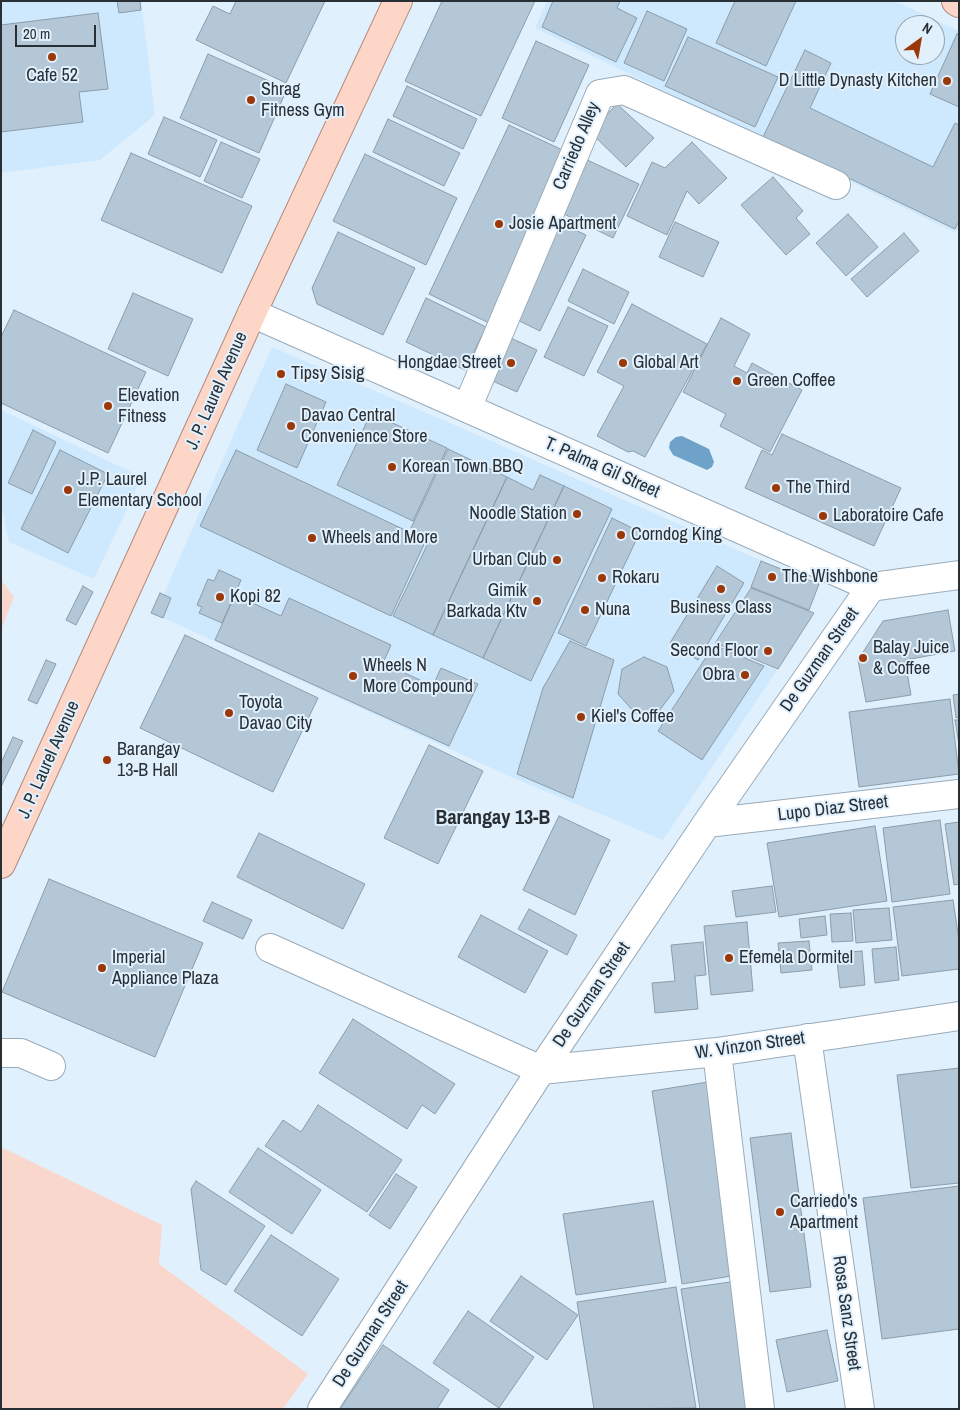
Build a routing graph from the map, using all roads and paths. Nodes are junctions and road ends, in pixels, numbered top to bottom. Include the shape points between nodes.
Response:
1 (398, 1) edge
2 (836, 185) dead end
3 (252, 313) junction
4 (467, 408) junction
5 (959, 575) edge
6 (872, 587) junction
7 (959, 794) edge
8 (707, 823) junction
9 (4, 849) edge
10 (270, 948) dead end
11 (959, 1016) edge
12 (807, 1038) junction
13 (717, 1052) junction
14 (1, 1053) edge
15 (51, 1066) dead end
16 (541, 1070) junction
17 (322, 1409) edge
18 (760, 1409) edge
19 (860, 1409) edge

1 - 3 main road, J. P. Laurel Avenue
2 - 4 street, Carriedo Alley via 624,90 600,94
3 - 4 street, T. Palma Gil Street
3 - 9 main road, J. P. Laurel Avenue
4 - 6 street, T. Palma Gil Street
5 - 6 street
6 - 8 street, De Guzman Street
7 - 8 street, Lupo Diaz Street
8 - 16 street, De Guzman Street
10 - 16 street
11 - 12 street, W. Vinzon Street
12 - 13 street, W. Vinzon Street
12 - 19 street, Rosa Sanz Street
13 - 16 street, W. Vinzon Street
13 - 18 street
14 - 15 street via 21,1053
16 - 17 street, De Guzman Street

